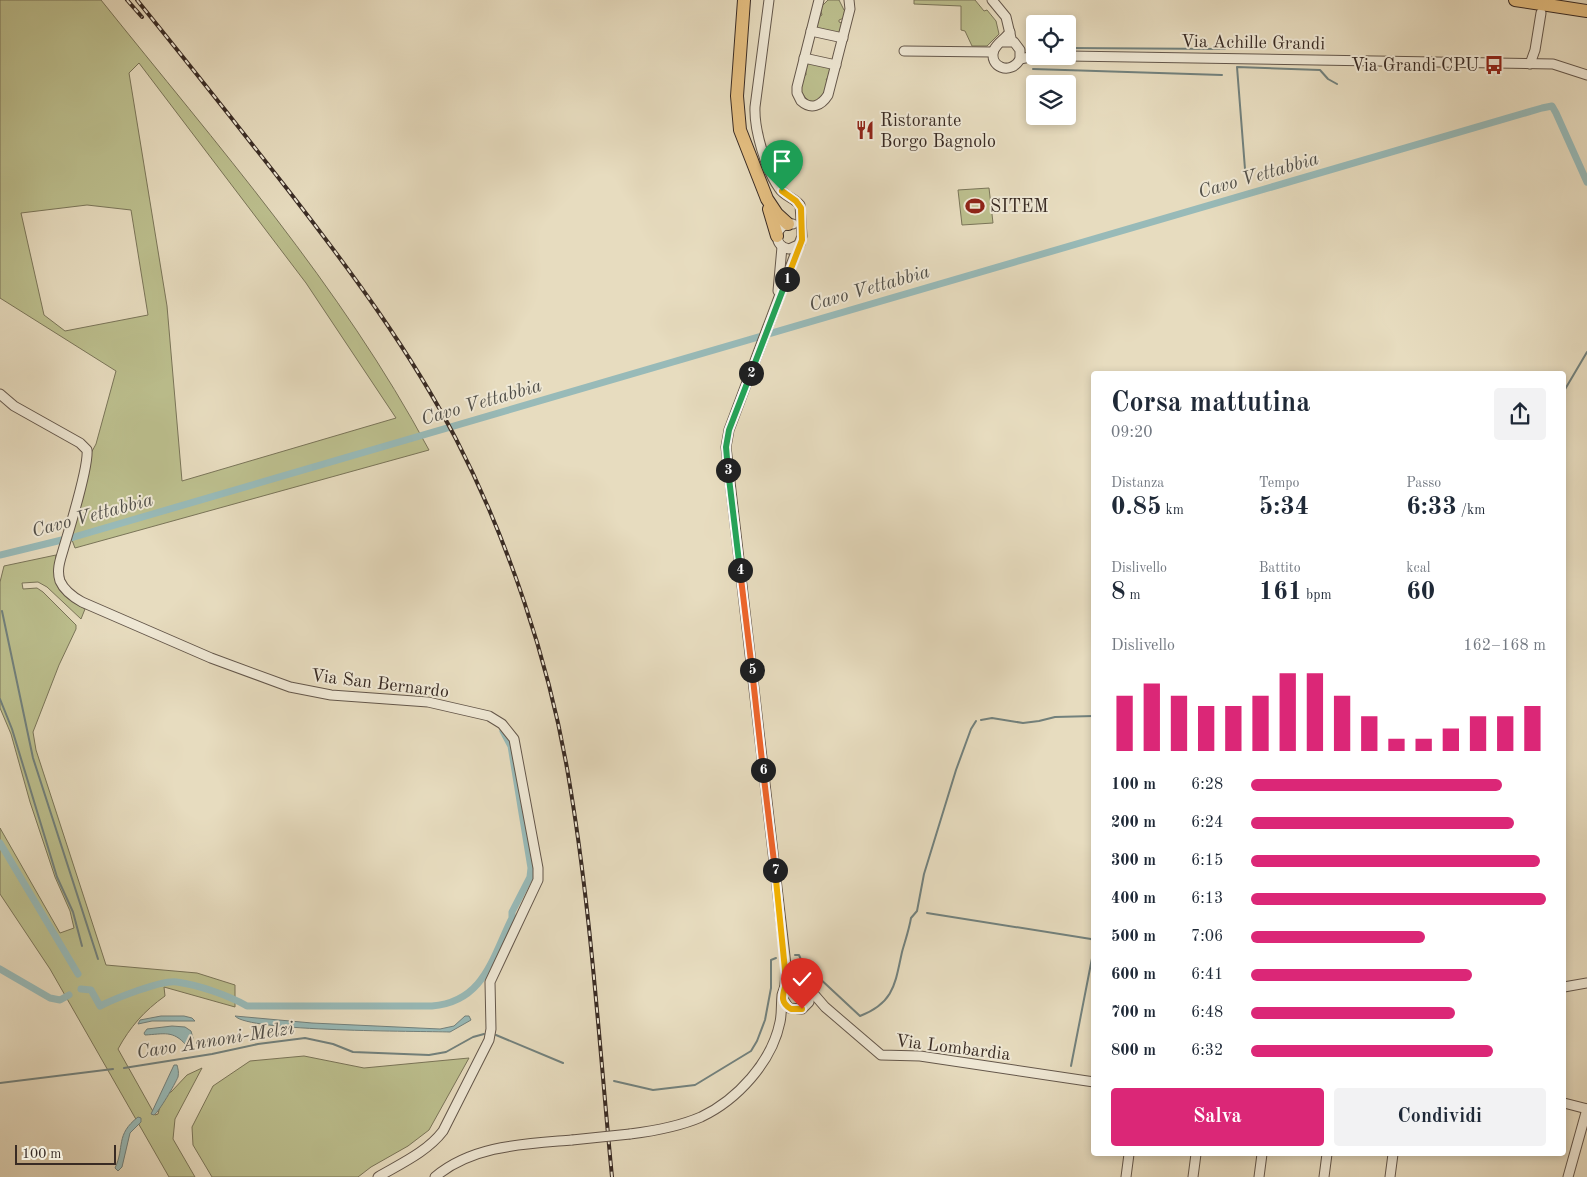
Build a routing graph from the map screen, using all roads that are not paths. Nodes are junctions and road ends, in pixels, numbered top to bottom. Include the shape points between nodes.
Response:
1 (744, 0) edge
2 (769, 0) edge
3 (819, 0) edge
4 (849, 0) edge
5 (992, 0) edge
6 (1514, 0) edge
7 (1587, 11) edge
8 (1541, 13) dead end
9 (811, 31) junction
10 (1010, 32) junction
11 (843, 38) junction
12 (1002, 42) junction
13 (1014, 42) junction
14 (904, 51) dead end
15 (993, 52) junction
16 (1020, 55) junction
17 (1026, 56) edge
18 (1076, 56) edge
19 (804, 58) junction
20 (1530, 64) junction
21 (836, 65) junction
22 (1587, 75) edge
23 (767, 199) junction
24 (801, 211) junction
25 (789, 224) junction
26 (801, 230) junction
27 (779, 241) junction
28 (800, 244) junction
29 (775, 308) junction
30 (0, 394) edge
31 (786, 965) junction
32 (795, 981) junction
33 (1587, 983) edge
34 (785, 987) junction
35 (1566, 987) edge
36 (810, 990) junction
37 (782, 997) junction
38 (809, 1003) junction
39 (825, 1006) junction
40 (793, 1009) junction
41 (780, 1024) junction
42 (1091, 1082) edge
43 (1566, 1104) edge
44 (1587, 1109) edge
45 (1129, 1156) edge
46 (1196, 1156) edge
47 (1262, 1156) edge
48 (1327, 1156) edge
49 (1393, 1156) edge
50 (378, 1177) edge
51 (435, 1177) edge
52 (1126, 1177) edge
53 (1193, 1177) edge
54 (1259, 1177) edge
55 (1324, 1177) edge
56 (1390, 1177) edge
57 (1568, 1177) edge

1 - 23 highway via 736,96 738,118 744,143
2 - 24 street via 755,107 756,130 777,184 783,193 798,203
3 - 9 street
4 - 11 street
5 - 10 street via 1006,17
6 - 7 highway
8 - 20 street
9 - 11 street
9 - 19 street
10 - 12 street
10 - 13 street
11 - 21 street
12 - 13 street
12 - 15 street
13 - 16 street
14 - 15 street
15 - 16 street via 995,62 1001,68 1018,64
16 - 17 street
18 - 20 street, Via Achille Grandi
19 - 21 street
19 - 21 street via 797,93 801,102 809,106 817,106 826,99
20 - 22 street, Via Achille Grandi via 1553,64
23 - 25 highway
23 - 27 highway
24 - 25 street via 798,218
24 - 26 street
25 - 26 street
25 - 27 street via 780,229
26 - 28 street
27 - 28 street via 789,249
27 - 29 street via 780,281
28 - 29 street
29 - 31 street via 729,430 726,447
30 - 50 street, Via San Bernardo via 14,406 87,450 58,571 60,580 73,597 211,658 290,688 331,695 428,702 489,716 502,724 514,738 538,880 490,982 489,1040 437,1139
31 - 32 street
31 - 34 street
32 - 34 street
32 - 36 street via 804,983
33 - 35 street
34 - 37 street
36 - 38 street
36 - 39 street, Via Lombardia
37 - 40 street via 785,1004
37 - 41 street
38 - 39 street
38 - 40 street via 802,1009
39 - 42 street, Via Lombardia via 881,1055 920,1056
40 - 41 street
41 - 51 street, bridge via 759,1068 734,1096 702,1116 673,1127 486,1152 449,1167
43 - 44 street
44 - 57 street
45 - 52 street
46 - 53 street
47 - 54 street
48 - 55 street
49 - 56 street

